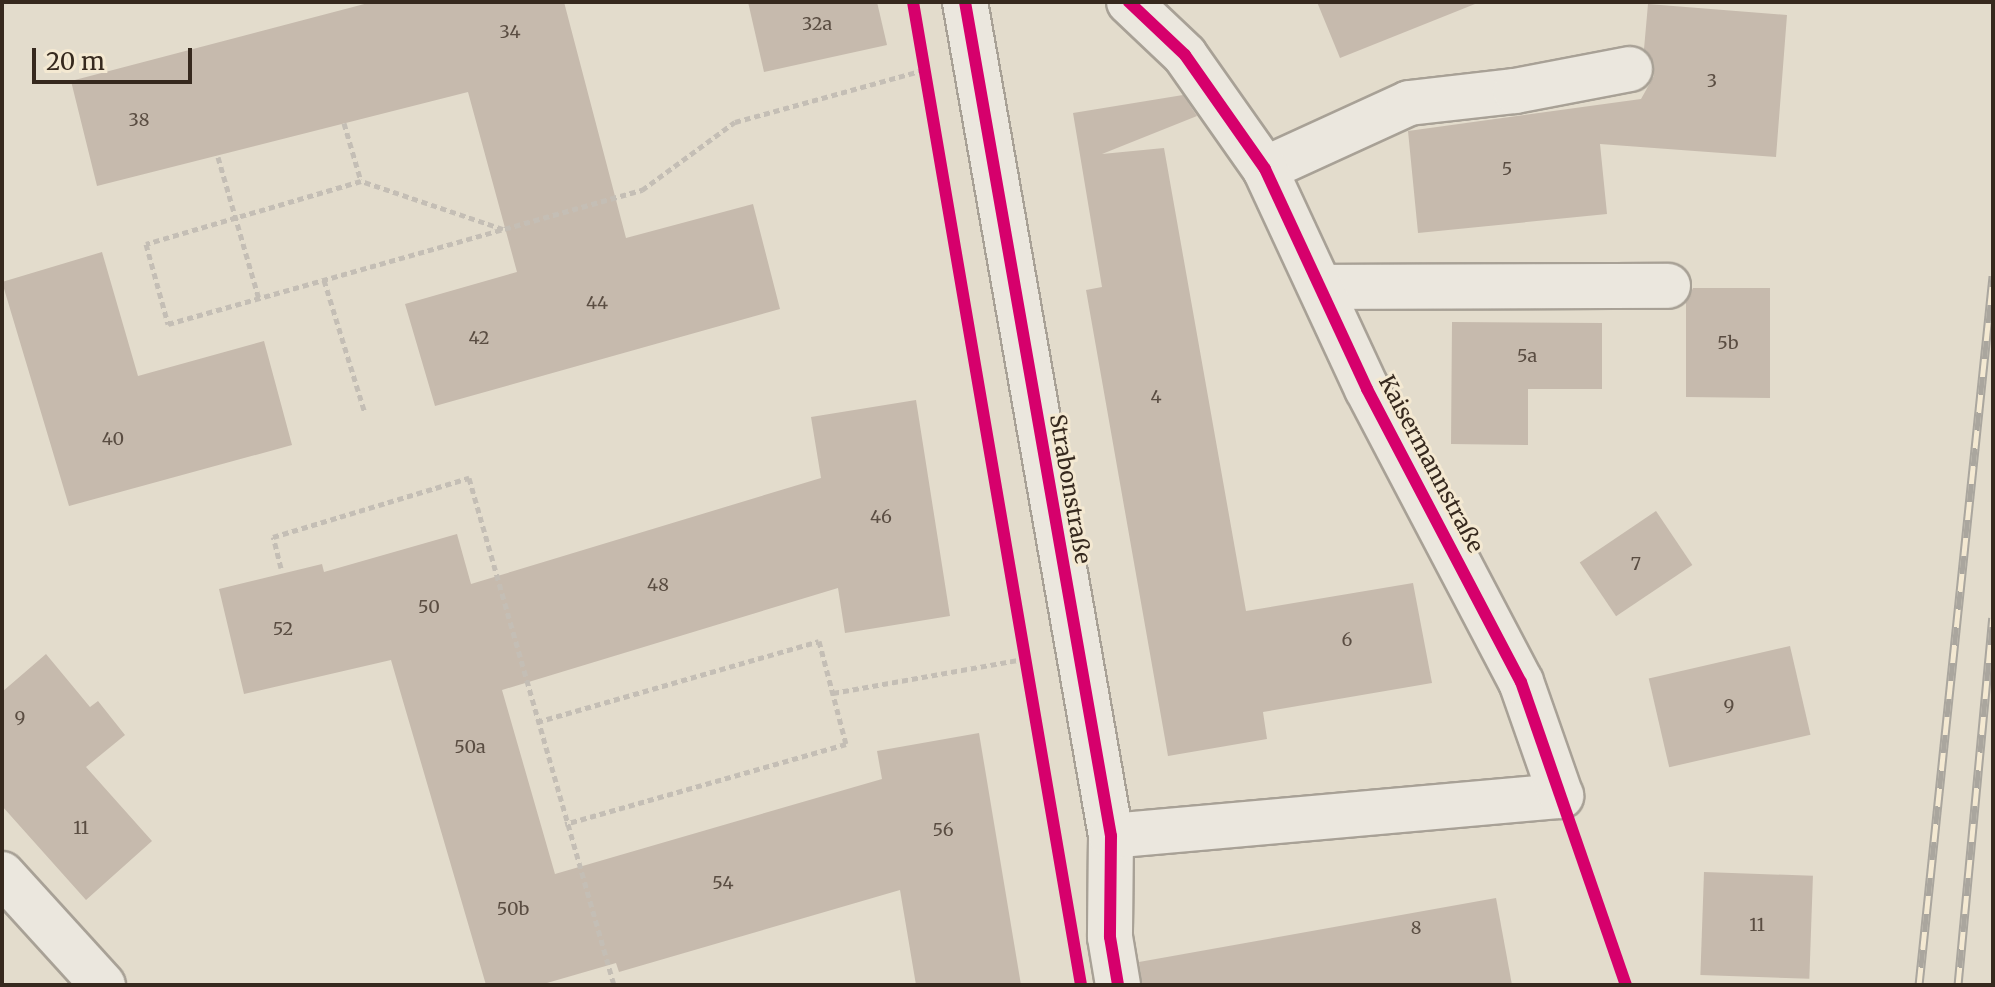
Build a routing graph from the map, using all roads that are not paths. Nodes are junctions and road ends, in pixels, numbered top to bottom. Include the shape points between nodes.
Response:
1 (965, 2) edge
2 (1146, 5) edge
3 (1630, 69) dead end
4 (1265, 169) junction
5 (1668, 286) dead end
6 (1321, 287) junction
7 (1111, 836) junction
8 (2, 874) edge
9 (103, 985) edge
10 (1118, 985) edge

1 - 7 street, Strabonstraße
2 - 4 street, Kaisermannstraße
3 - 4 street via 1515,91 1409,103
4 - 6 street, Kaisermannstraße
5 - 6 street
6 - 7 street, Kaisermannstraße via 1367,389 1521,682 1561,796
7 - 10 street, Strabonstraße via 1110,937
8 - 9 street

